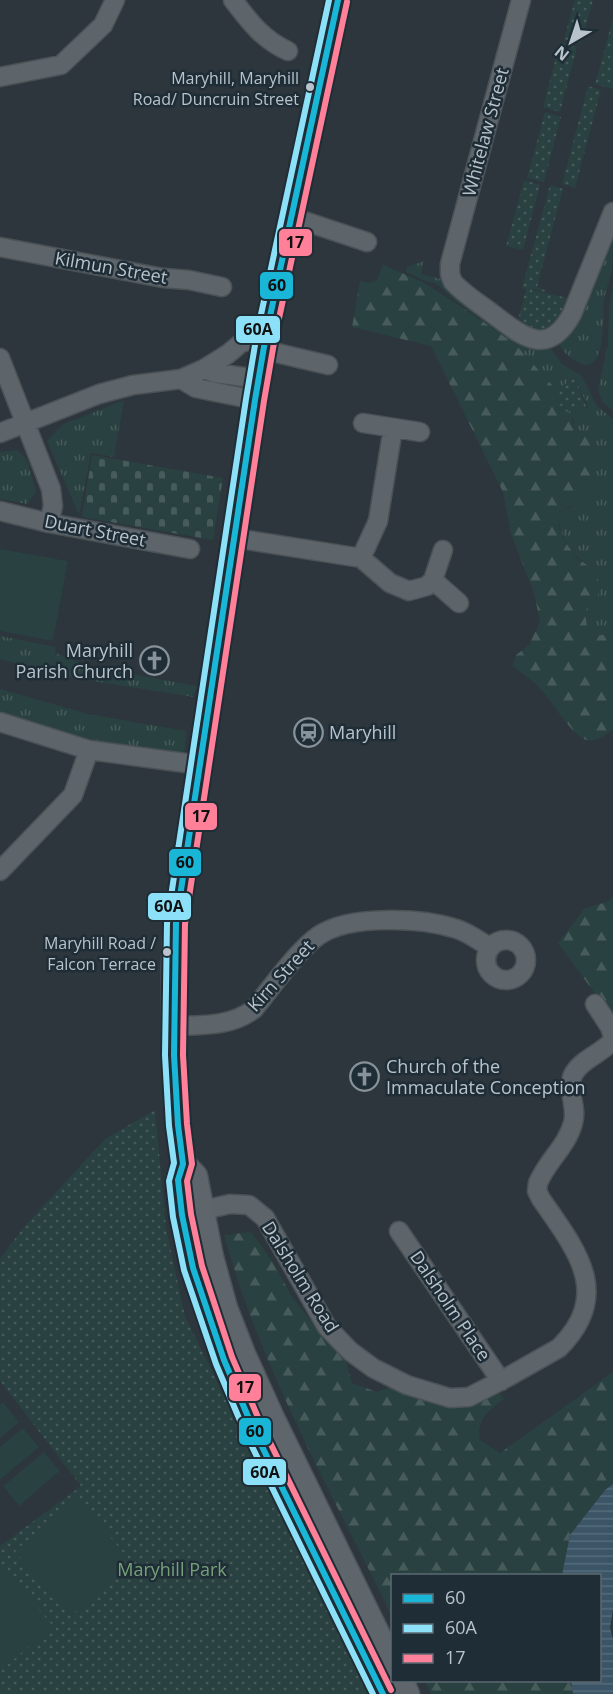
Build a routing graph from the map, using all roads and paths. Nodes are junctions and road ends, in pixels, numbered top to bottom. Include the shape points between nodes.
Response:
1 (115, 0) edge
2 (233, 0) edge
3 (338, 0) edge
4 (521, 0) edge
5 (288, 51) dead end
6 (0, 77) edge
7 (613, 212) edge
8 (292, 217) junction
9 (367, 242) dead end
10 (0, 247) edge
11 (222, 287) dead end
12 (265, 343) junction
13 (0, 358) edge
14 (328, 365) dead end
15 (204, 369) junction
16 (181, 379) junction
17 (257, 389) junction
18 (25, 423) junction
19 (363, 423) dead end
20 (393, 428) junction
21 (420, 432) dead end
22 (0, 433) edge
23 (0, 511) edge
24 (48, 523) junction
25 (235, 538) junction
26 (190, 549) dead end
27 (442, 550) dead end
28 (361, 558) junction
29 (433, 580) junction
30 (459, 603) dead end
31 (0, 722) edge
32 (89, 750) junction
33 (201, 755) junction
34 (0, 871) edge
35 (490, 947) dead end
36 (595, 1004) dead end
37 (174, 1026) junction
38 (613, 1039) edge
39 (192, 1213) junction
40 (399, 1231) dead end
41 (501, 1381) junction
42 (372, 1647) junction
43 (391, 1662) edge
44 (383, 1694) edge

1 - 6 street via 103,25 60,65
2 - 5 street via 256,30
3 - 8 main road
4 - 7 street, Whitelaw Street via 450,264 453,282 520,334 552,338 564,329 572,314
8 - 9 street
8 - 12 main road
10 - 11 street, Kilmun Street
12 - 14 street
12 - 15 street via 241,343
12 - 17 main road
13 - 18 street
15 - 16 street
15 - 17 street
16 - 17 street via 196,388
16 - 18 street via 111,390
17 - 25 main road
18 - 22 street
18 - 24 street via 51,489 53,506
19 - 20 street
20 - 21 street
20 - 28 street via 378,521
23 - 24 street, Duart Street
24 - 26 street, Duart Street
25 - 28 street
25 - 33 main road
27 - 29 street
28 - 29 street via 399,588 418,589
29 - 30 street
31 - 32 street
32 - 33 street
32 - 34 street via 74,795
33 - 37 main road via 176,923
35 - 37 street, Kirn Street via 457,929 424,923 355,922 339,926 311,941 246,1015 226,1023
36 - 38 street
37 - 39 main road via 183,1164 195,1176
38 - 41 street, Dalsholm Road via 574,1072 574,1120 566,1140 542,1174 537,1191 588,1266 594,1290 588,1315 570,1339
39 - 41 street, Dalsholm Road via 230,1204 249,1205 265,1218 327,1327 350,1352 373,1368 433,1394 460,1398
39 - 42 main road via 193,1268 224,1360 252,1426
40 - 41 street, Dalsholm Place
42 - 43 main road
42 - 44 main road

